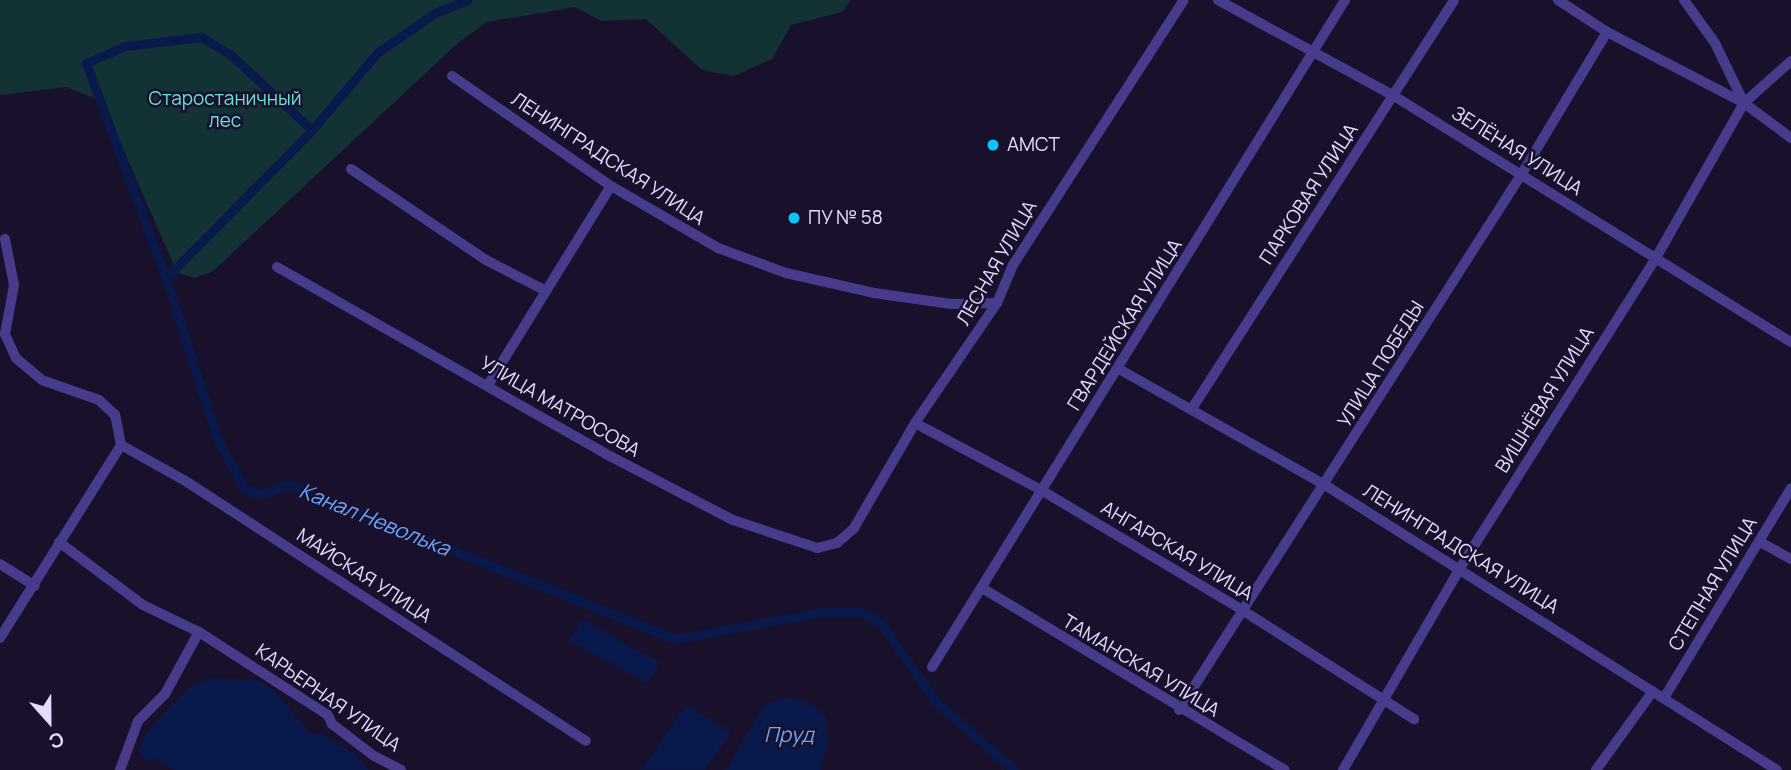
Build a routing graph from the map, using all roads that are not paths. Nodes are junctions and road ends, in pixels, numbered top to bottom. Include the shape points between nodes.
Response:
1 (1184, 0) edge
2 (1218, 0) edge
3 (1345, 0) edge
4 (1454, 0) edge
5 (1558, 0) edge
6 (1684, 0) edge
7 (1607, 32) junction
8 (1313, 51) junction
9 (1791, 61) edge
10 (452, 76) dead end
11 (1394, 96) junction
12 (1744, 103) junction
13 (1791, 138) edge
14 (351, 169) dead end
15 (1521, 175) junction
16 (611, 186) junction
17 (5, 239) dead end
18 (1657, 256) junction
19 (277, 267) dead end
20 (544, 290) junction
21 (997, 303) junction
22 (1791, 342) edge
23 (1119, 369) junction
24 (488, 385) junction
25 (1193, 407) junction
26 (915, 423) junction
27 (121, 445) junction
28 (1325, 485) junction
29 (1791, 488) edge
30 (1041, 490) junction
31 (59, 542) junction
32 (1760, 542) junction
33 (837, 543) joint
34 (1791, 559) edge
35 (0, 564) edge
36 (1460, 568) junction
37 (35, 586) junction
38 (982, 588) junction
39 (1242, 610) junction
40 (199, 632) junction
41 (0, 638) edge
42 (932, 667) dead end
43 (1653, 691) junction
44 (1664, 698) junction
45 (1380, 700) junction
46 (1179, 710) junction
47 (1414, 719) dead end
48 (586, 741) dead end
49 (120, 770) edge
50 (401, 770) edge
51 (1285, 770) edge
52 (1343, 770) edge
53 (1596, 770) edge
54 (1777, 770) edge

1 - 21 street, ЛЕСНАЯ УЛИЦА via 1013,265
2 - 8 street, ЗЕЛЁНАЯ УЛИЦА
3 - 8 street, ГВАРДЕЙСКАЯ УЛИЦА
4 - 11 street, ПАРКОВАЯ УЛИЦА
5 - 7 street
6 - 12 street via 1715,43
7 - 12 street
7 - 15 street, УЛИЦА ПОБЕДЫ
8 - 11 street, ЗЕЛЁНАЯ УЛИЦА
8 - 23 street, ГВАРДЕЙСКАЯ УЛИЦА
9 - 12 street, ВИШНЁВАЯ УЛИЦА
10 - 16 street, ЛЕНИНГРАДСКАЯ УЛИЦА
11 - 15 street, ЗЕЛЁНАЯ УЛИЦА
11 - 25 street, ПАРКОВАЯ УЛИЦА
12 - 13 street
12 - 18 street, ВИШНЁВАЯ УЛИЦА
14 - 20 street via 486,260
15 - 18 street, ЗЕЛЁНАЯ УЛИЦА
15 - 28 street, УЛИЦА ПОБЕДЫ
16 - 20 street
16 - 21 street, ЛЕНИНГРАДСКАЯ УЛИЦА via 692,237 786,273 951,304
17 - 27 street via 14,285 5,334 16,358 42,380 99,400 116,415
18 - 22 street, ЗЕЛЁНАЯ УЛИЦА
18 - 36 street, ВИШНЁВАЯ УЛИЦА
19 - 24 street, УЛИЦА МАТРОСОВА
20 - 24 street
21 - 26 street, ЛЕСНАЯ УЛИЦА
23 - 25 street, ЛЕНИНГРАДСКАЯ УЛИЦА
23 - 30 street, ГВАРДЕЙСКАЯ УЛИЦА
24 - 33 street, УЛИЦА МАТРОСОВА via 733,520 817,548
25 - 28 street, ЛЕНИНГРАДСКАЯ УЛИЦА
26 - 30 street, АНГАРСКАЯ УЛИЦА
26 - 33 street, ЛЕСНАЯ УЛИЦА via 854,528
27 - 31 street
27 - 48 street, МАЙСКАЯ УЛИЦА via 184,480
28 - 36 street, ЛЕНИНГРАДСКАЯ УЛИЦА
28 - 39 street, УЛИЦА ПОБЕДЫ
29 - 32 street, СТЕПНАЯ УЛИЦА
30 - 38 street, ГВАРДЕЙСКАЯ УЛИЦА
30 - 39 street, АНГАРСКАЯ УЛИЦА
31 - 37 street
31 - 40 street, КАРЬЕРНАЯ УЛИЦА via 143,605
32 - 34 street
32 - 44 street, СТЕПНАЯ УЛИЦА
35 - 37 street
36 - 43 street, ЛЕНИНГРАДСКАЯ УЛИЦА
36 - 45 street, ВИШНЁВАЯ УЛИЦА
37 - 41 street
38 - 42 street, ГВАРДЕЙСКАЯ УЛИЦА
38 - 46 street, ТАМАНСКАЯ УЛИЦА
39 - 45 street, АНГАРСКАЯ УЛИЦА
39 - 46 street, УЛИЦА ПОБЕДЫ
40 - 49 street via 165,694 138,721
40 - 50 street, КАРЬЕРНАЯ УЛИЦА via 328,715 332,724 374,756
43 - 44 street, ЛЕНИНГРАДСКАЯ УЛИЦА
43 - 53 street
44 - 54 street, ЛЕНИНГРАДСКАЯ УЛИЦА
45 - 47 street, АНГАРСКАЯ УЛИЦА
45 - 52 street, ВИШНЁВАЯ УЛИЦА
46 - 51 street, ТАМАНСКАЯ УЛИЦА

